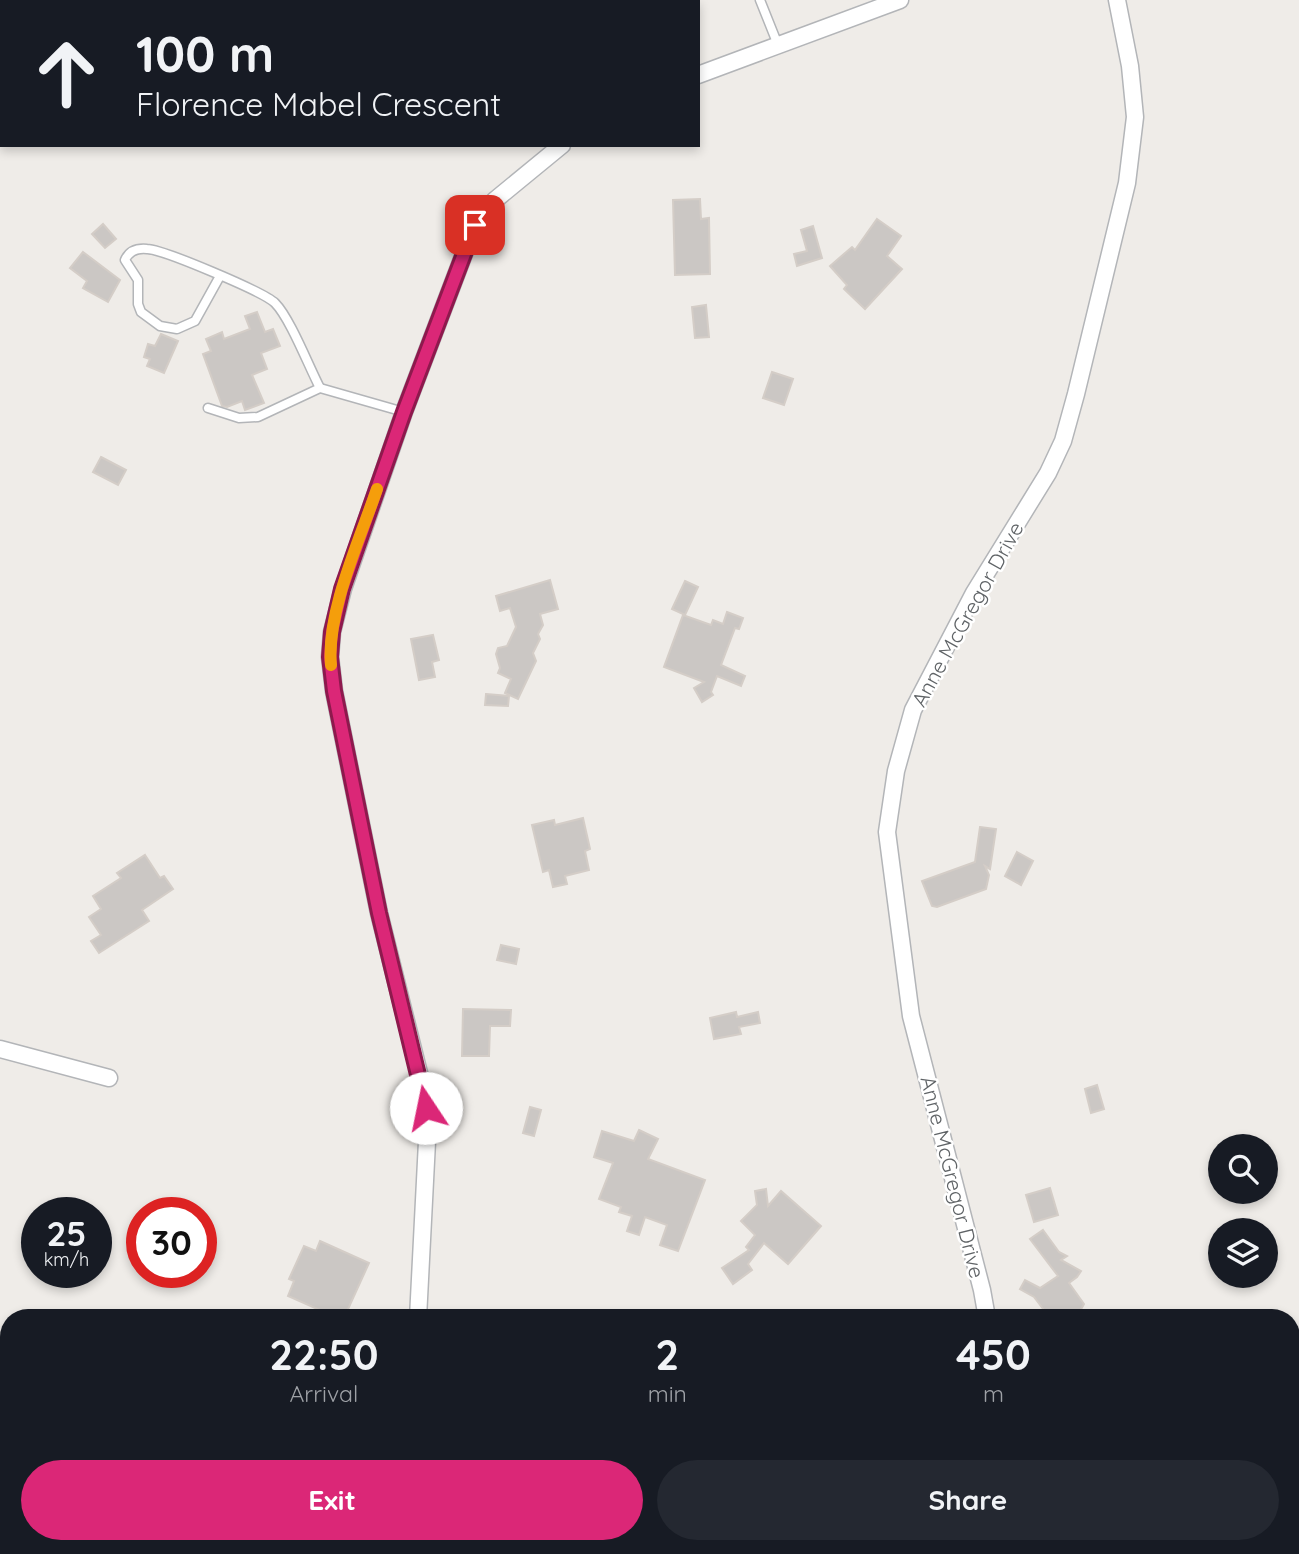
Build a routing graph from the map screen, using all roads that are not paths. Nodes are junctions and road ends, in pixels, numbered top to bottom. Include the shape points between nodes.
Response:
1 (760, 0) edge
2 (900, 0) edge
3 (1116, 0) edge
4 (778, 45) junction
5 (700, 74) edge
6 (560, 147) edge
7 (220, 276) junction
8 (320, 388) junction
9 (208, 408) dead end
10 (404, 412) junction
11 (0, 1049) edge
12 (109, 1078) dead end
13 (418, 1309) edge
14 (985, 1309) edge

1 - 4 lane
2 - 4 street
3 - 14 street, Anne McGregor Drive via 1135,117 1127,183 1073,406 1048,473 974,593 913,710 896,771 887,832 911,1017
4 - 5 street
6 - 10 street via 495,200 475,225
7 - 7 lane via 195,321 177,329 160,326 141,312 138,280 125,260 134,251 151,248
7 - 8 lane via 277,305
8 - 9 lane via 258,417 239,418
8 - 10 lane
10 - 13 street via 342,589 330,657 379,913 428,1122
11 - 12 street

